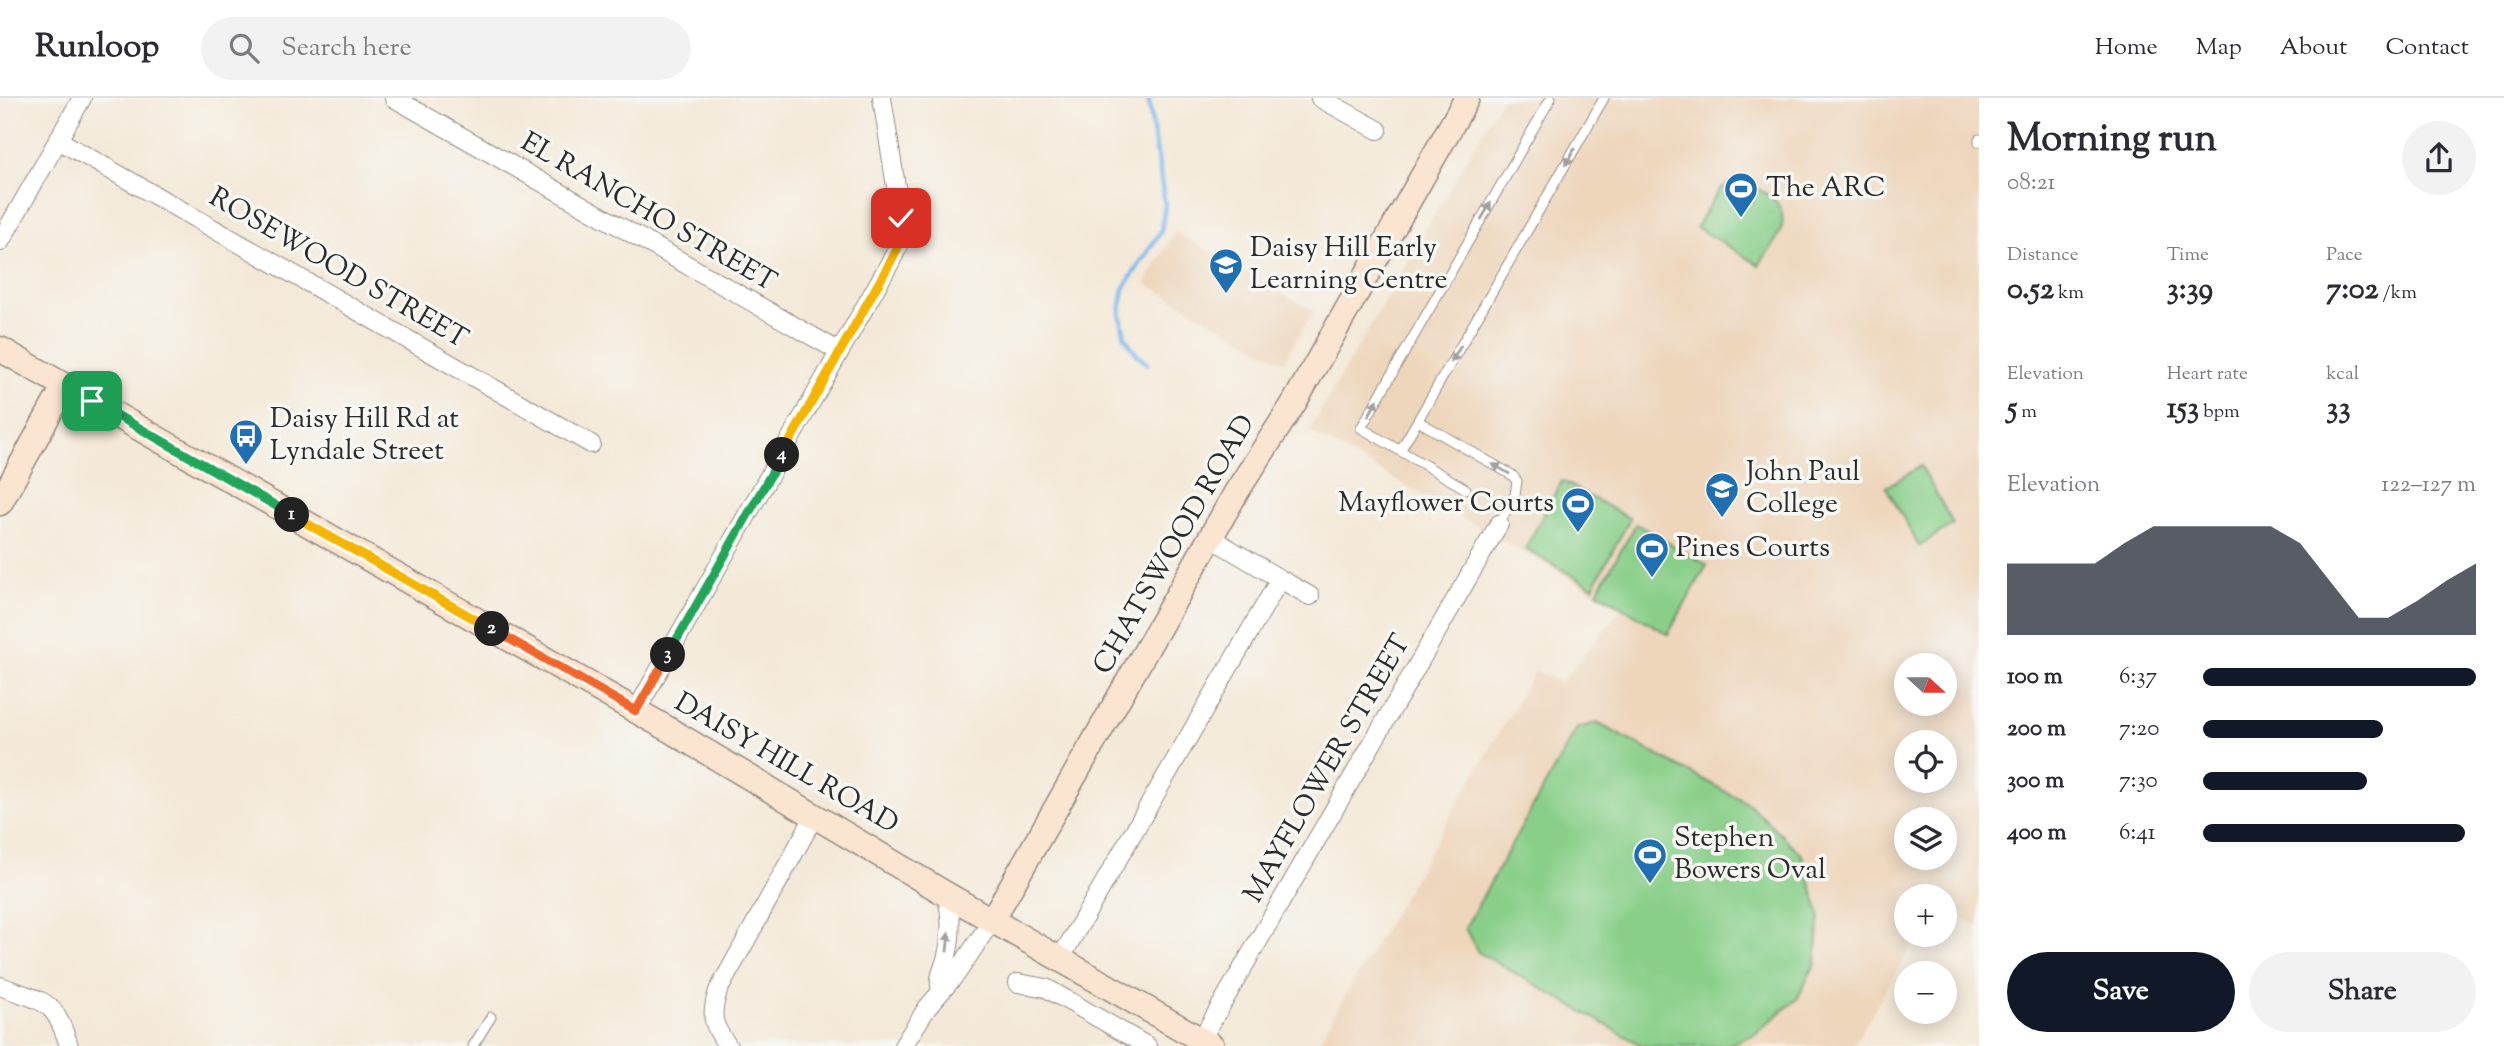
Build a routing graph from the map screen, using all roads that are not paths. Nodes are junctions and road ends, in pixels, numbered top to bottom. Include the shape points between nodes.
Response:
1 (82, 98) edge
2 (394, 98) edge
3 (882, 98) edge
4 (1321, 98) edge
5 (1467, 98) edge
6 (1473, 98) edge
7 (1551, 98) edge
8 (1604, 98) edge
9 (1453, 125) junction
10 (1378, 130) dead end
11 (58, 140) junction
12 (0, 242) edge
13 (0, 349) edge
14 (840, 352) junction
15 (65, 385) junction
16 (1418, 421) junction
17 (592, 444) dead end
18 (1400, 451) junction
19 (1466, 489) dead end
20 (0, 502) edge
21 (1499, 524) joint
22 (1211, 538) junction
23 (1280, 579) junction
24 (1310, 596) dead end
25 (636, 711) junction
26 (815, 814) junction
27 (946, 894) junction
28 (992, 920) junction
29 (1060, 959) junction
30 (1018, 983) dead end
31 (0, 986) edge
32 (942, 989) junction
33 (491, 1017) dead end
34 (1207, 1043) edge
35 (69, 1046) edge
36 (473, 1046) edge
37 (728, 1046) edge
38 (903, 1046) edge
39 (1147, 1046) edge

1 - 11 street
2 - 14 street, EL RANCHO STREET
3 - 14 street via 902,239
4 - 10 street
5 - 9 street, CHATSWOOD ROAD
6 - 9 street, CHATSWOOD ROAD
18 -> 7 lane via 1361,428
8 -> 16 lane
9 - 22 street, CHATSWOOD ROAD
11 - 12 street
11 - 17 street, ROSEWOOD STREET
13 - 15 street, DAISY HILL ROAD
14 - 25 street
15 - 20 street
15 - 25 street, DAISY HILL ROAD
16 - 18 lane
21 -> 16 lane via 1515,495 1517,481
18 - 19 lane
21 - 34 street, MAYFLOWER STREET
22 - 23 street
22 - 28 street, CHATSWOOD ROAD
23 - 24 street
23 - 29 street
25 - 26 street, DAISY HILL ROAD
26 - 27 street, DAISY HILL ROAD
26 - 37 street via 718,991 712,1009 716,1030
27 - 28 street, DAISY HILL ROAD
32 -> 27 street, CHATSWOOD ROAD via 939,981 952,915
28 - 29 street, DAISY HILL ROAD
28 - 32 street, CHATSWOOD ROAD
29 - 34 street, DAISY HILL ROAD
30 - 39 street via 1046,988
31 - 35 street via 54,1010
32 - 38 street, CHATSWOOD ROAD
33 - 36 lane

